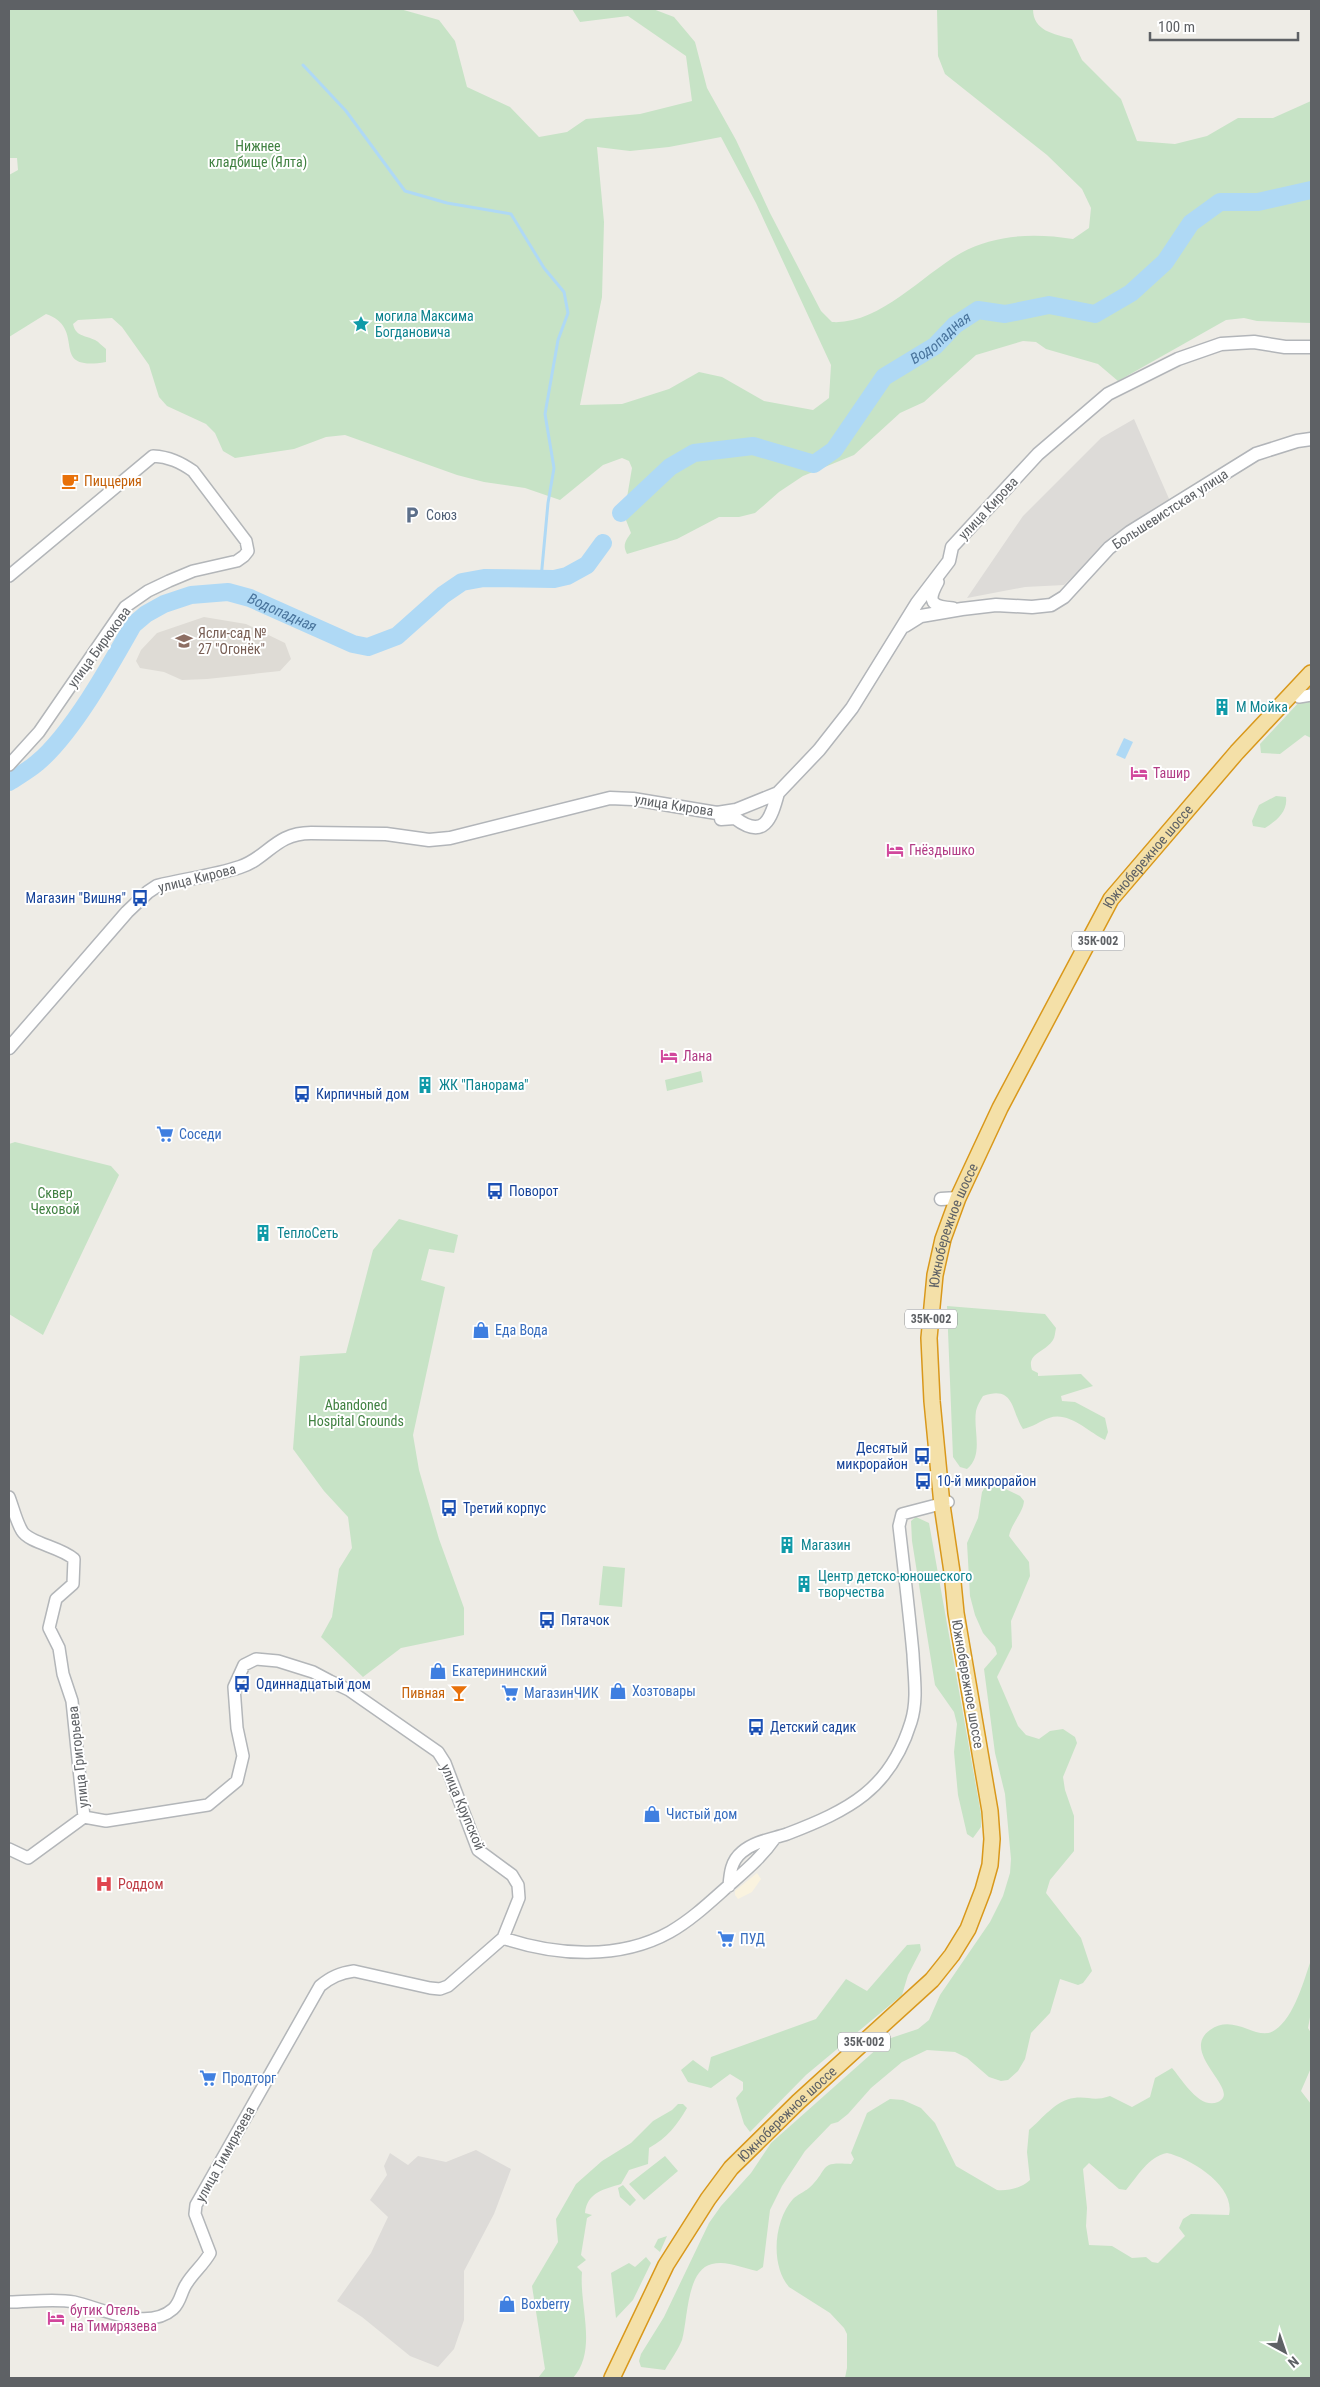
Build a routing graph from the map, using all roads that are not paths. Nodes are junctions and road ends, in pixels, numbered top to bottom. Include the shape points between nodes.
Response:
1 (1311, 347) edge
2 (1311, 439) edge
3 (949, 561) junction
4 (9, 576) edge
5 (962, 609) junction
6 (901, 629) junction
7 (1311, 673) edge
8 (1311, 684) edge
9 (1305, 696) edge
10 (9, 765) edge
11 (778, 793) junction
12 (735, 814) junction
13 (9, 1048) edge
14 (958, 1198) junction
15 (941, 1199) dead end
16 (9, 1497) edge
17 (940, 1505) junction
18 (84, 1816) junction
19 (775, 1838) junction
20 (9, 1849) edge
21 (729, 1886) junction
22 (503, 1938) junction
23 (9, 2302) edge
24 (612, 2378) edge
25 (622, 2378) edge

1 - 3 main road, улица Кирова via 1254,342 1222,344 1178,359 1108,394 1038,454 952,547
2 - 5 main road, Большевистская улица via 1256,454 1130,532 1108,548 1064,597 1051,604
3 - 5 street via 931,595 932,602 938,607
3 - 6 main road, улица Кирова
4 - 10 street, улица Бирюкова via 153,456 182,463 193,471 246,541 248,551 237,561 193,571 169,581 125,607 39,732
5 - 6 main road, Большевистская улица via 921,616
6 - 11 main road, улица Кирова via 843,720
7 - 14 highway, Южнобережное шоссе / 35К-002 via 1111,899 1000,1108
8 - 9 highway, Южнобережное шоссе / 35К-002
9 - 17 highway, Южнобережное шоссе / 35К-002 via 1245,754 1118,902 1003,1120 950,1242 940,1289 936,1352
11 - 12 main road, улица Кирова
11 - 12 main road via 767,823 746,826
12 - 13 main road, улица Кирова via 718,819 611,802 450,838 429,840 386,834 298,833 284,838 241,867 158,886 148,892
14 - 15 main road
14 - 17 highway, Южнобережное шоссе / 35К-002 via 943,1239 935,1275 929,1338
16 - 18 street, улица Григорьева via 26,1536 66,1551 74,1559 73,1584 56,1599 49,1628 60,1648 63,1674 72,1700
17 - 19 street via 902,1514 899,1526 915,1694 911,1721 900,1751 868,1794 826,1819
17 - 24 highway, Южнобережное шоссе / 35К-002 via 963,1664 990,1811 990,1865 983,1890 964,1935 932,1980 731,2168 666,2265
17 - 25 highway, Южнобережное шоссе / 35К-002 via 998,1805 1000,1866 993,1892 962,1957 942,1982 801,2111 741,2170 717,2200 681,2258
18 - 20 street, улица Григорьева via 28,1858
18 - 22 street, улица Крупской via 106,1821 208,1805 237,1781 244,1756 237,1728 234,1687 244,1665 256,1660 278,1661 313,1672 349,1690 438,1752 446,1763 478,1850 512,1875 518,1885 519,1898
19 - 21 street via 758,1861
19 - 21 street via 754,1843 740,1853 731,1868
21 - 22 street via 670,1932 627,1949 569,1952 523,1945
22 - 23 street, улица Тимирязева via 456,1981 440,1989 354,1971 341,1973 320,1986 196,2205 195,2214 210,2253 184,2287 173,2310 162,2316 145,2318 114,2316 73,2302

